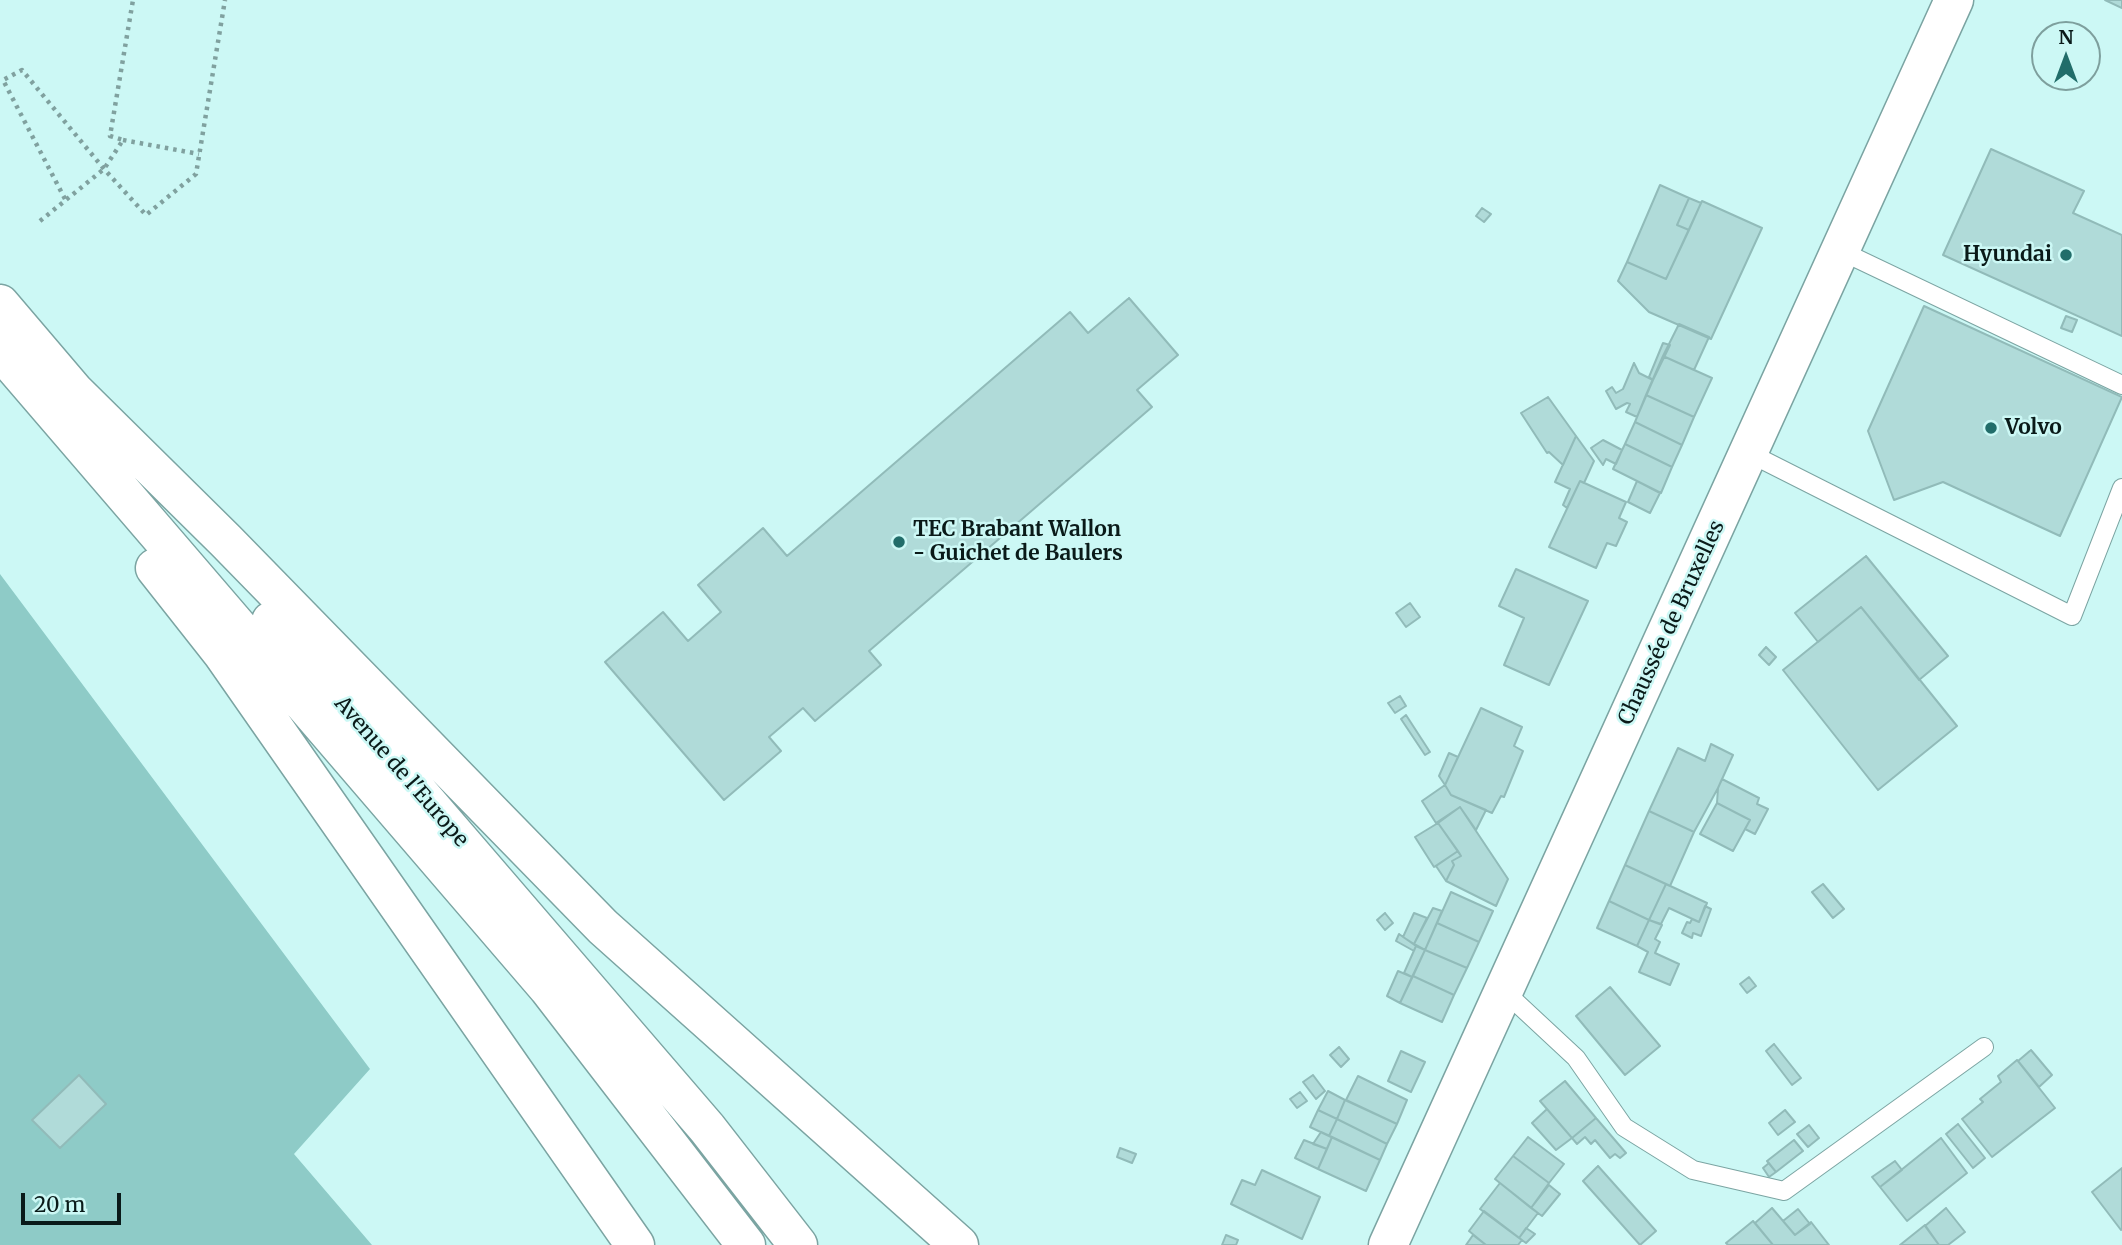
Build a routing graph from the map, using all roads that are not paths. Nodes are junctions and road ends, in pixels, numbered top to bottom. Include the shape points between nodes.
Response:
1 (1954, 0) edge
2 (1841, 251) junction
3 (0, 303) edge
4 (0, 350) edge
5 (0, 371) edge
6 (2122, 386) edge
7 (71, 388) junction
8 (1749, 453) junction
9 (2122, 488) edge
10 (1504, 991) junction
11 (1984, 1047) dead end
12 (635, 1245) edge
13 (746, 1245) edge
14 (798, 1245) edge
15 (959, 1245) edge
16 (1388, 1245) edge

1 - 2 main road, Chaussée de Bruxelles
2 - 6 lane
2 - 8 main road, Chaussée de Bruxelles
3 - 7 main road, Avenue de l'Europe
4 - 13 main road, Avenue de l'Europe via 548,988
5 - 12 main road via 222,653
7 - 14 main road, Avenue de l'Europe via 707,1128
7 - 15 main road via 603,927
8 - 9 lane via 2072,616
8 - 10 main road, Chaussée de Bruxelles
10 - 11 lane via 1576,1058 1624,1126 1693,1170 1784,1191
10 - 16 main road, Chaussée de Bruxelles

